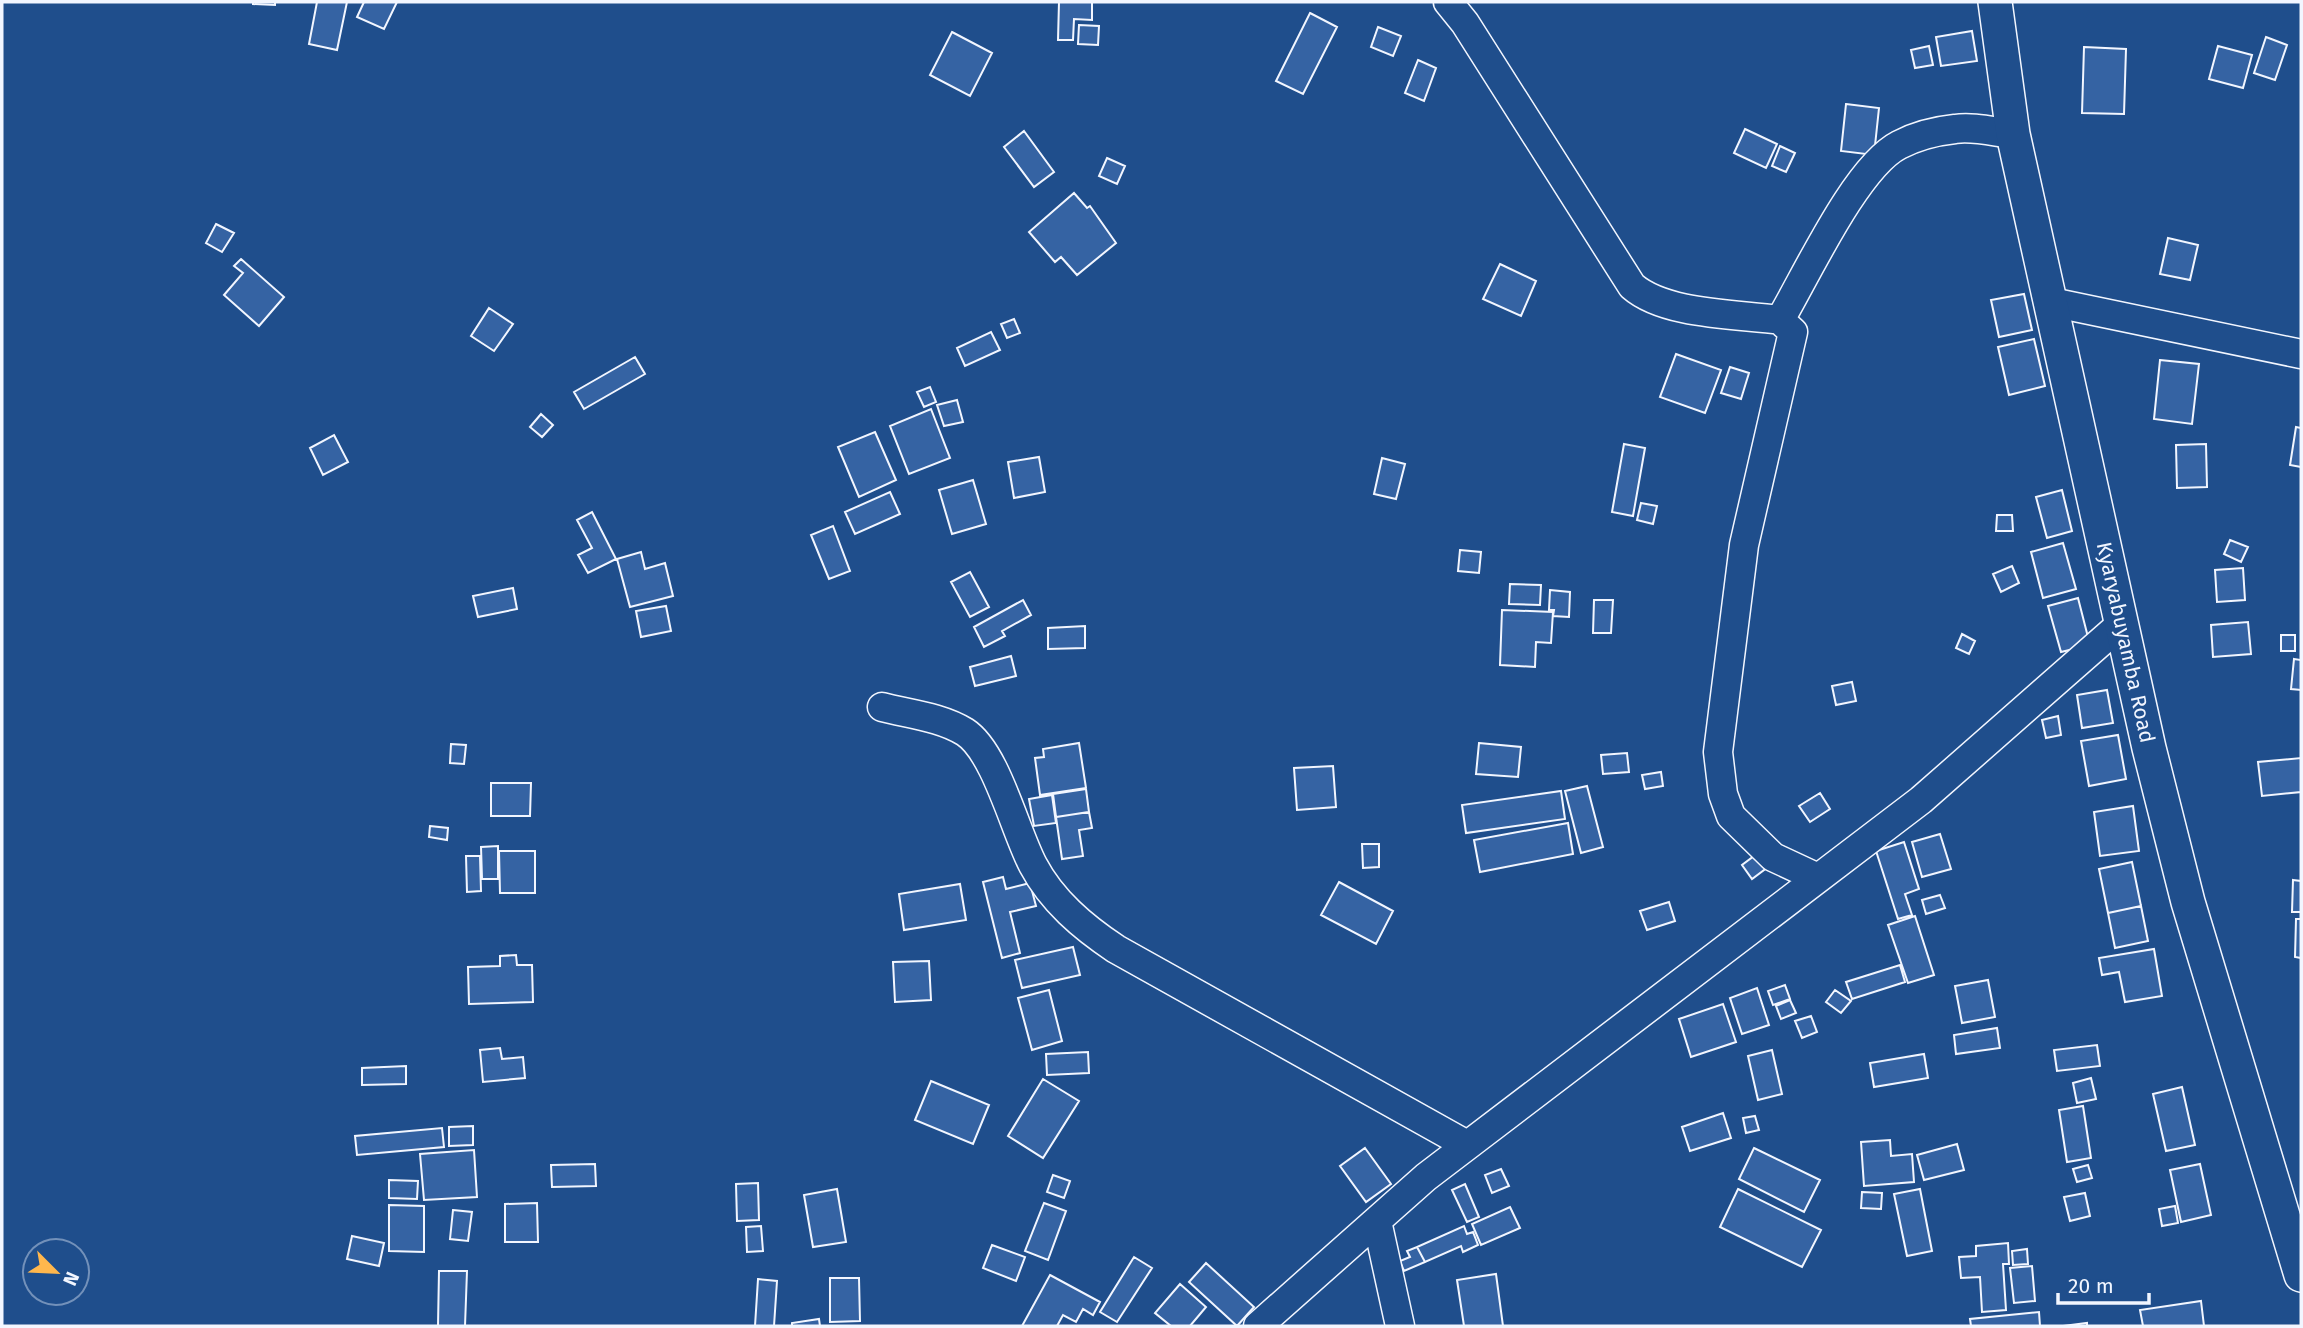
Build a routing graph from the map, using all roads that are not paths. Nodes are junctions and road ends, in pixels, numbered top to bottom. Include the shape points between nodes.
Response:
1 (1448, 2) edge
2 (1995, 2) edge
3 (2013, 134) junction
4 (2051, 302) junction
5 (1780, 320) junction
6 (2301, 354) edge
7 (2119, 626) junction
8 (882, 707) dead end
9 (1818, 878) junction
10 (1467, 1145) junction
11 (1377, 1220) junction
12 (2301, 1275) edge
13 (1258, 1326) edge
14 (1400, 1326) edge

1 - 5 street via 1632,286 1664,304
2 - 3 street, Kyaryabuyamba Road
3 - 4 street, Kyaryabuyamba Road
3 - 5 street via 1959,128 1897,145 1874,165 1848,203
4 - 6 street
4 - 7 street, Kyaryabuyamba Road
5 - 9 street via 1793,332 1744,545 1718,752 1731,816 1773,857
7 - 9 street via 1921,800
7 - 12 street, Kyaryabuyamba Road via 2188,902
8 - 10 street via 943,721 967,733 984,752 1034,866 1058,902 1089,930
9 - 10 street
10 - 11 street
11 - 13 street
11 - 14 street

